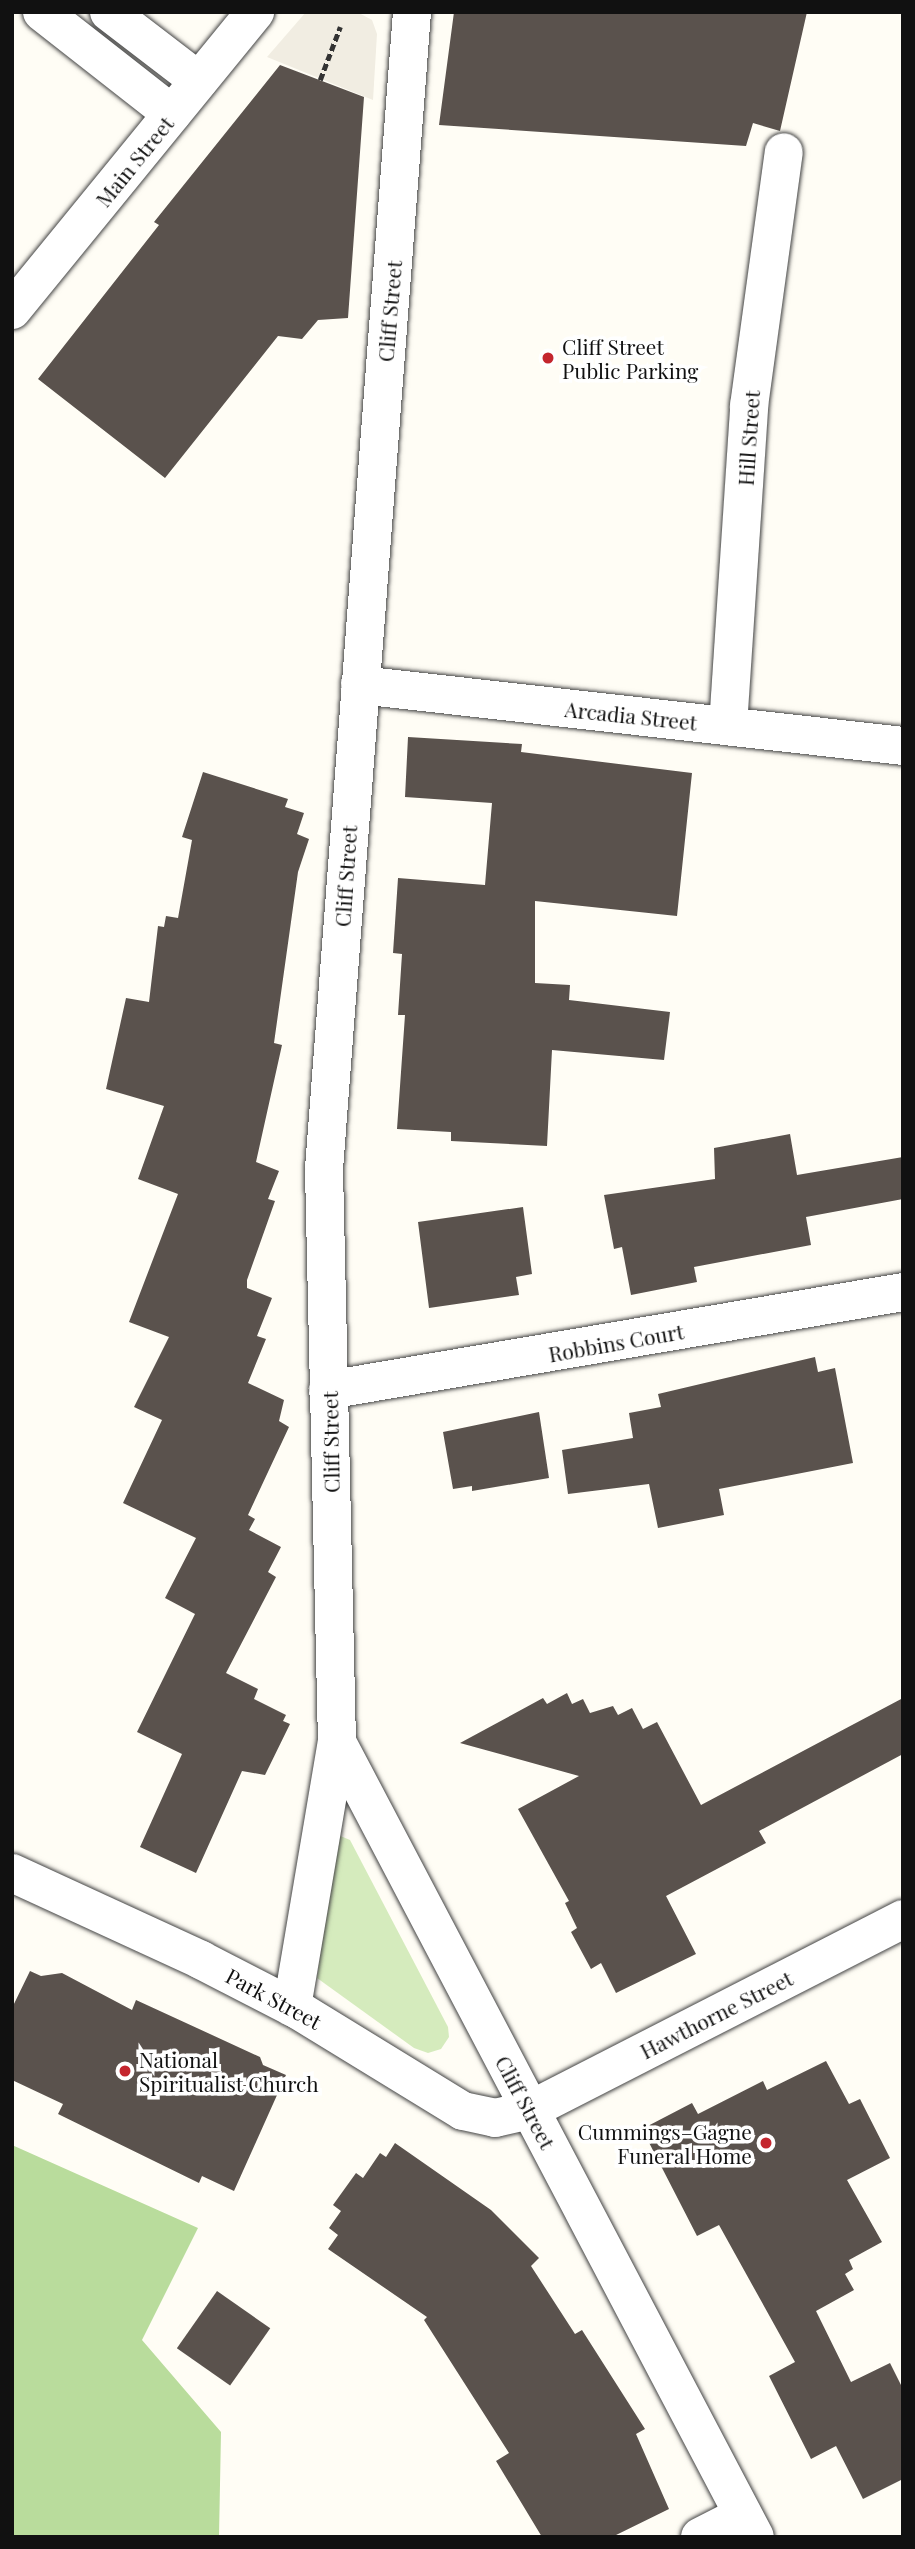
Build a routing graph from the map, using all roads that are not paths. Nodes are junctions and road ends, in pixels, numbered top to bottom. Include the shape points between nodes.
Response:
1 (42, 12) edge
2 (109, 12) edge
3 (255, 12) edge
4 (412, 12) edge
5 (199, 81) junction
6 (172, 114) junction
7 (784, 152) dead end
8 (12, 310) edge
9 (360, 685) junction
10 (728, 726) junction
11 (903, 746) edge
12 (903, 1292) edge
13 (328, 1390) junction
14 (337, 1742) junction
15 (12, 1873) edge
16 (903, 1919) edge
17 (292, 2007) junction
18 (530, 2110) junction
19 (749, 2526) edge
20 (700, 2537) edge

1 - 6 street
2 - 5 street
3 - 5 street, Main Street
4 - 9 street, Cliff Street
5 - 6 street, Main Street
6 - 8 street, Main Street
7 - 10 street, Hill Street via 750,406
9 - 10 street, Arcadia Street
9 - 13 street, Cliff Street via 325,1149
10 - 11 street, Arcadia Street
12 - 13 street, Robbins Court
13 - 14 street, Cliff Street
14 - 17 street, Cliff Street
14 - 18 street, Cliff Street
15 - 17 street, Park Street
16 - 18 street, Hawthorne Street
17 - 18 street, Park Street via 463,2111 495,2118
18 - 19 street, Cliff Street
19 - 20 street

